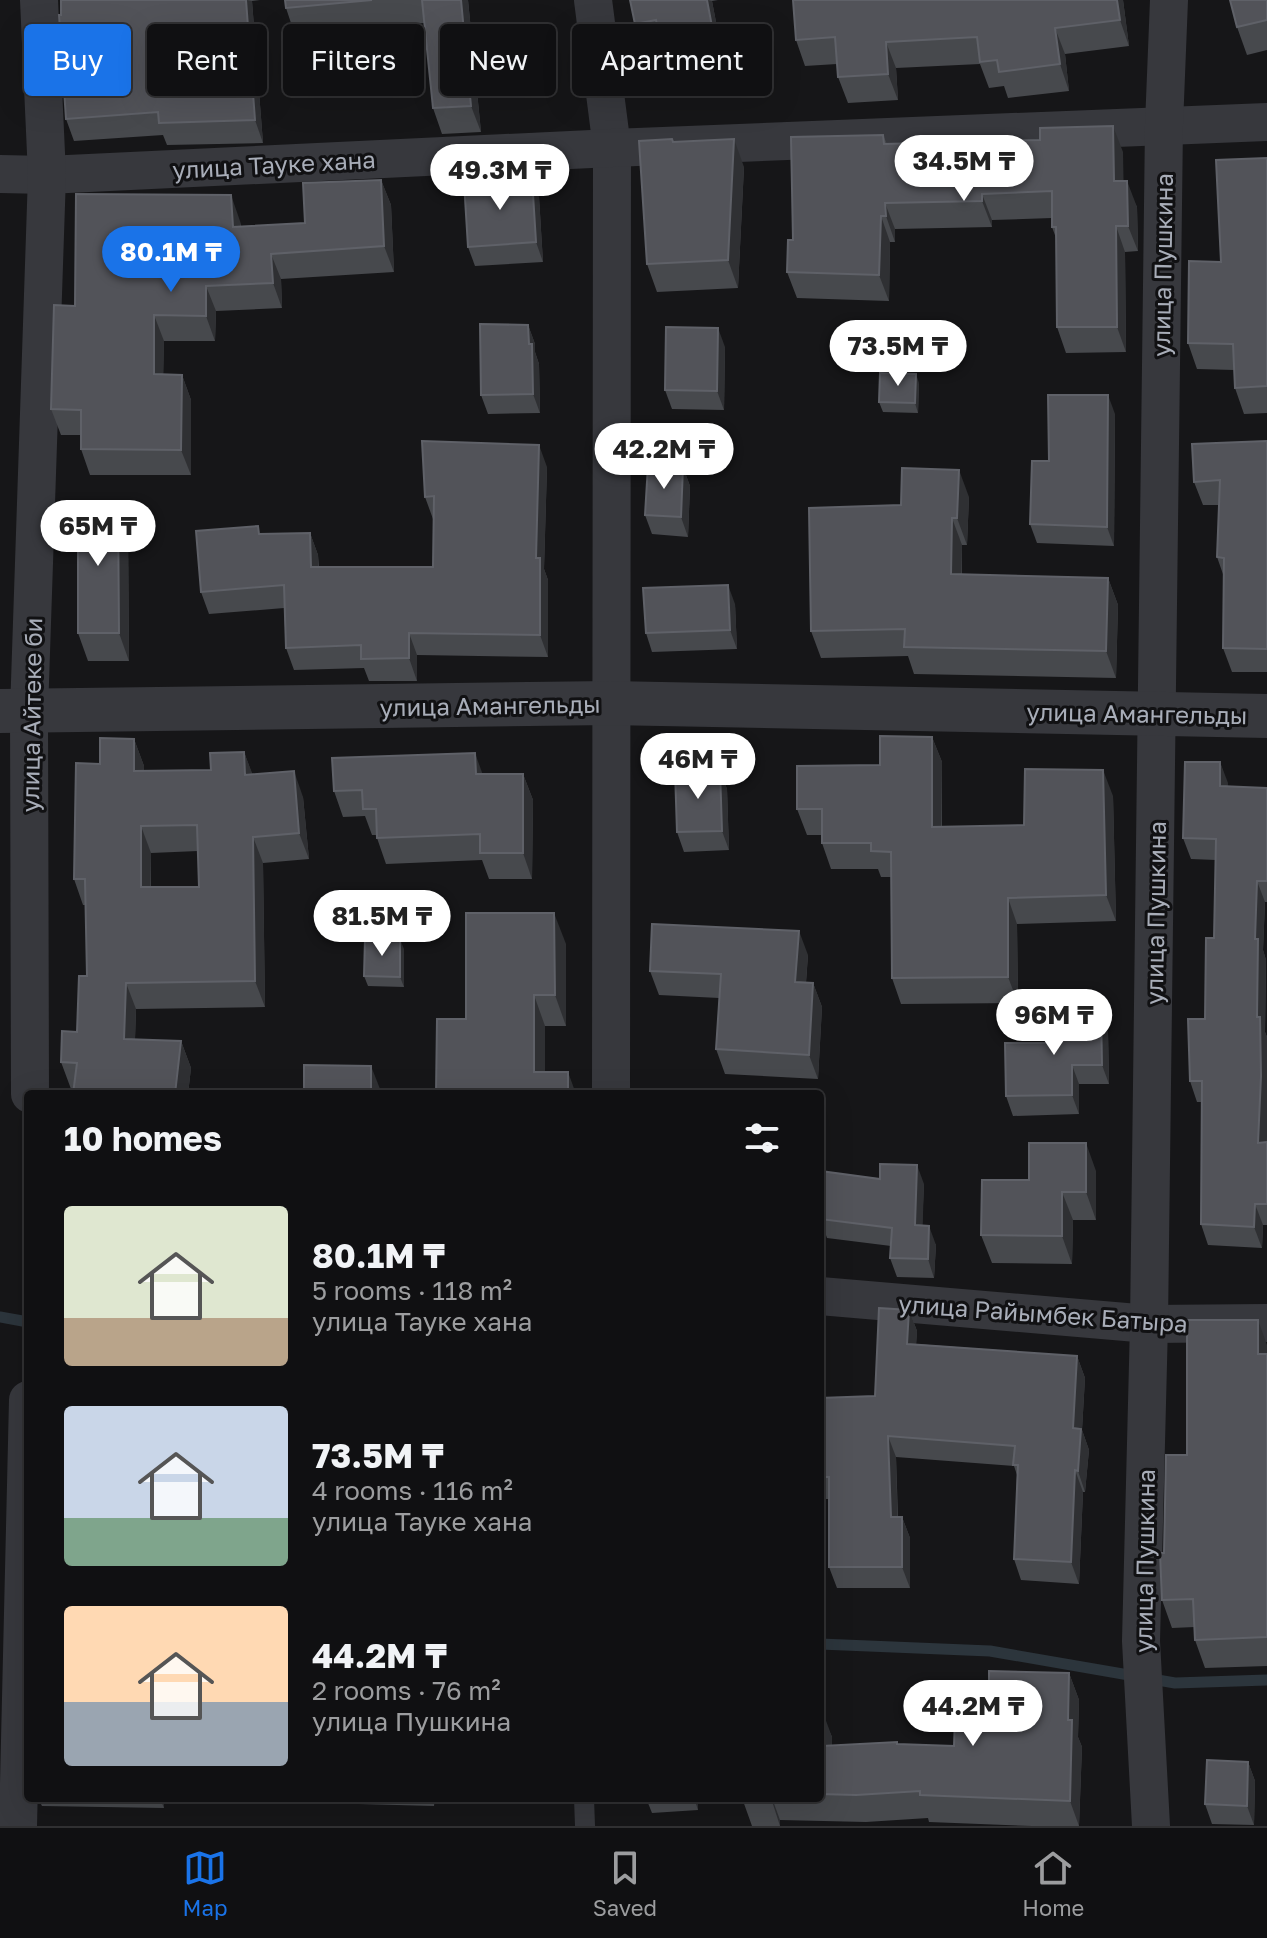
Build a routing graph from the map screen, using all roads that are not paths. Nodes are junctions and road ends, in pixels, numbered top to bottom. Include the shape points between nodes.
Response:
1 (39, 0) edge
2 (593, 0) edge
3 (1169, 0) edge
4 (1267, 122) edge
5 (1164, 125) junction
6 (612, 148) junction
7 (0, 174) edge
8 (47, 175) junction
9 (610, 703) junction
10 (14, 712) edge
11 (1157, 713) junction
12 (1267, 716) edge
13 (30, 1090) edge
14 (611, 1090) edge
15 (824, 1296) edge
16 (1267, 1323) edge
17 (1149, 1324) junction
18 (24, 1570) edge
19 (584, 1802) edge
20 (18, 1826) edge
21 (585, 1826) edge
22 (1151, 1826) edge

1 - 8 street, улица Айтеке би
2 - 6 street
3 - 5 street, улица Пушкина
4 - 5 street, улица Тауке хана
5 - 6 street, улица Тауке хана
5 - 11 street, улица Пушкина
6 - 8 street, улица Тауке хана
6 - 9 street
7 - 8 street, улица Тауке хана
8 - 10 street, улица Айтеке би
9 - 10 street, улица Амангельды
9 - 11 street, улица Амангельды
9 - 14 street
10 - 13 street, улица Айтеке би
11 - 12 street, улица Амангельды
11 - 17 street, улица Пушкина
15 - 17 street, улица Райымбек Батыра
16 - 17 street, улица Райымбек Батыра
17 - 22 street, улица Пушкина via 1141,1641
18 - 20 street
19 - 21 lane

